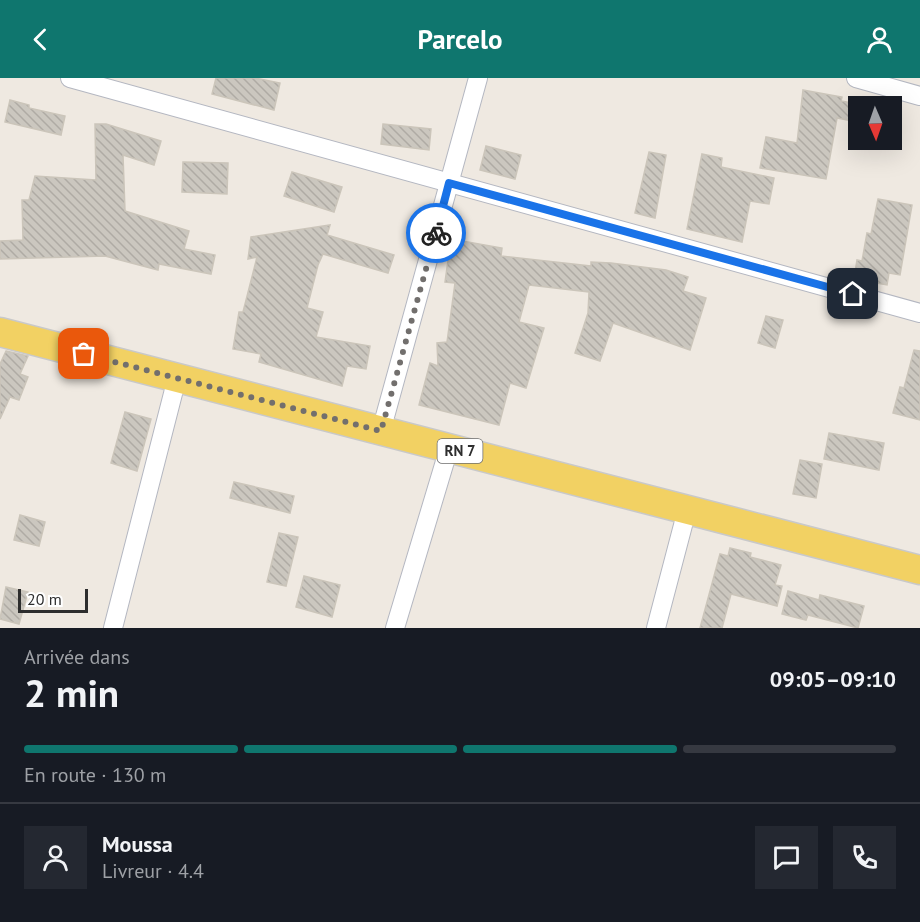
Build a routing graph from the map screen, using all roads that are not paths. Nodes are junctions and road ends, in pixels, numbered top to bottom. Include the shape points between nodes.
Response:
1 (70, 78) edge
2 (478, 78) edge
3 (855, 78) edge
4 (920, 96) edge
5 (449, 183) junction
6 (920, 313) edge
7 (0, 332) edge
8 (177, 378) junction
9 (381, 431) junction
10 (449, 448) junction
11 (687, 510) junction
12 (920, 570) edge
13 (113, 628) edge
14 (395, 628) edge
15 (656, 628) edge

1 - 5 street
2 - 5 street
3 - 4 street
5 - 6 street
5 - 9 street
7 - 8 main road, RN 7
8 - 9 main road, RN 7
8 - 13 street
9 - 10 main road, RN 7
10 - 11 main road, RN 7
10 - 14 street
11 - 12 main road, RN 7
11 - 15 street

